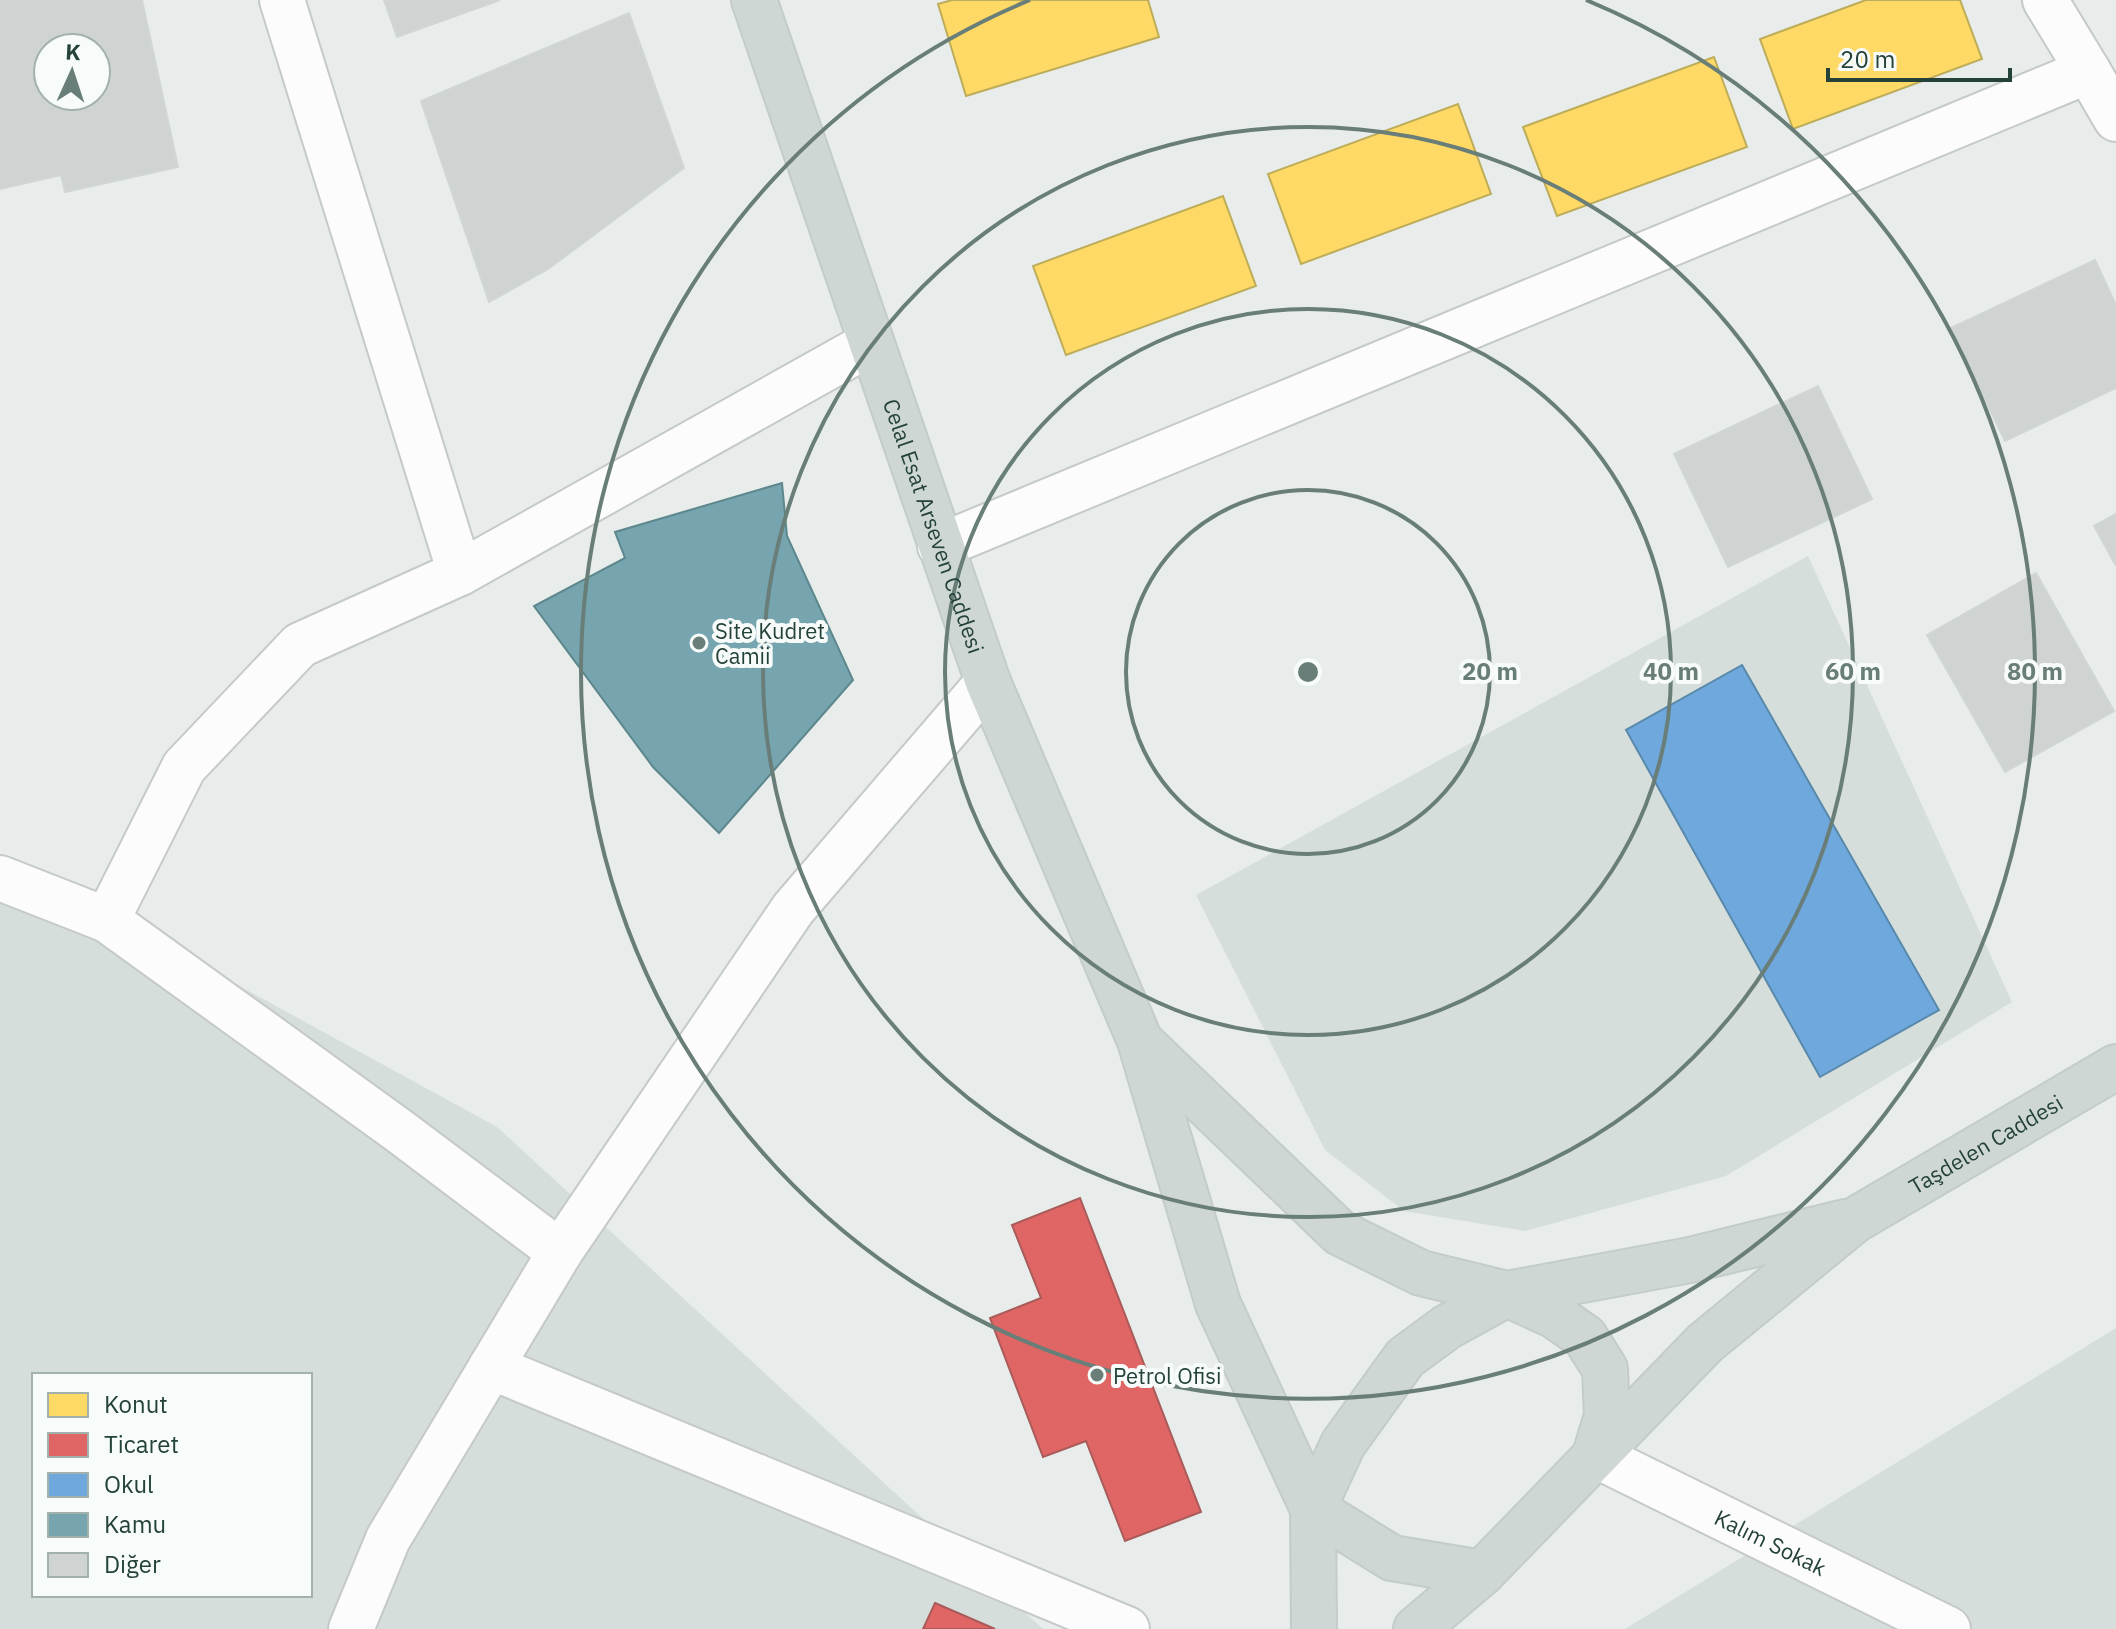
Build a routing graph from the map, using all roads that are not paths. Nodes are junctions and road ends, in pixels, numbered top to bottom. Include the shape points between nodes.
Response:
1 (282, 0) edge
2 (754, 0) edge
3 (2045, 0) edge
4 (2088, 71) junction
5 (2116, 119) edge
6 (871, 343) junction
7 (940, 546) junction
8 (460, 573) junction
9 (988, 682) junction
10 (0, 878) edge
11 (107, 920) junction
12 (1140, 1041) junction
13 (2116, 1067) edge
14 (1855, 1220) junction
15 (560, 1252) junction
16 (1507, 1294) junction
17 (491, 1367) junction
18 (1595, 1455) junction
19 (1313, 1509) junction
20 (1482, 1573) junction
21 (351, 1629) edge
22 (1127, 1629) edge
23 (1314, 1629) edge
24 (1416, 1629) edge
25 (1948, 1629) edge

1 - 8 street
2 - 6 main road, Celal Esat Arseven Caddesi
3 - 4 street
4 - 5 street
4 - 7 street
6 - 7 main road, Celal Esat Arseven Caddesi
6 - 8 street
7 - 9 main road, Celal Esat Arseven Caddesi
8 - 11 street via 300,645 184,767
9 - 12 main road, Celal Esat Arseven Caddesi
9 - 15 street via 793,909
10 - 11 street
11 - 15 street
12 - 16 main road via 1340,1233 1421,1273
12 - 19 main road, Celal Esat Arseven Caddesi via 1218,1304
13 - 14 main road, Taşdelen Caddesi
14 - 16 main road via 1690,1260
14 - 18 main road via 1705,1343
15 - 17 street
16 - 18 main road via 1585,1337 1605,1369 1607,1416
16 - 19 main road via 1405,1358 1343,1444
17 - 21 street via 388,1539
17 - 22 street
18 - 20 main road
18 - 25 street, Kalım Sokak
19 - 20 main road via 1392,1558
19 - 23 main road
20 - 24 main road

